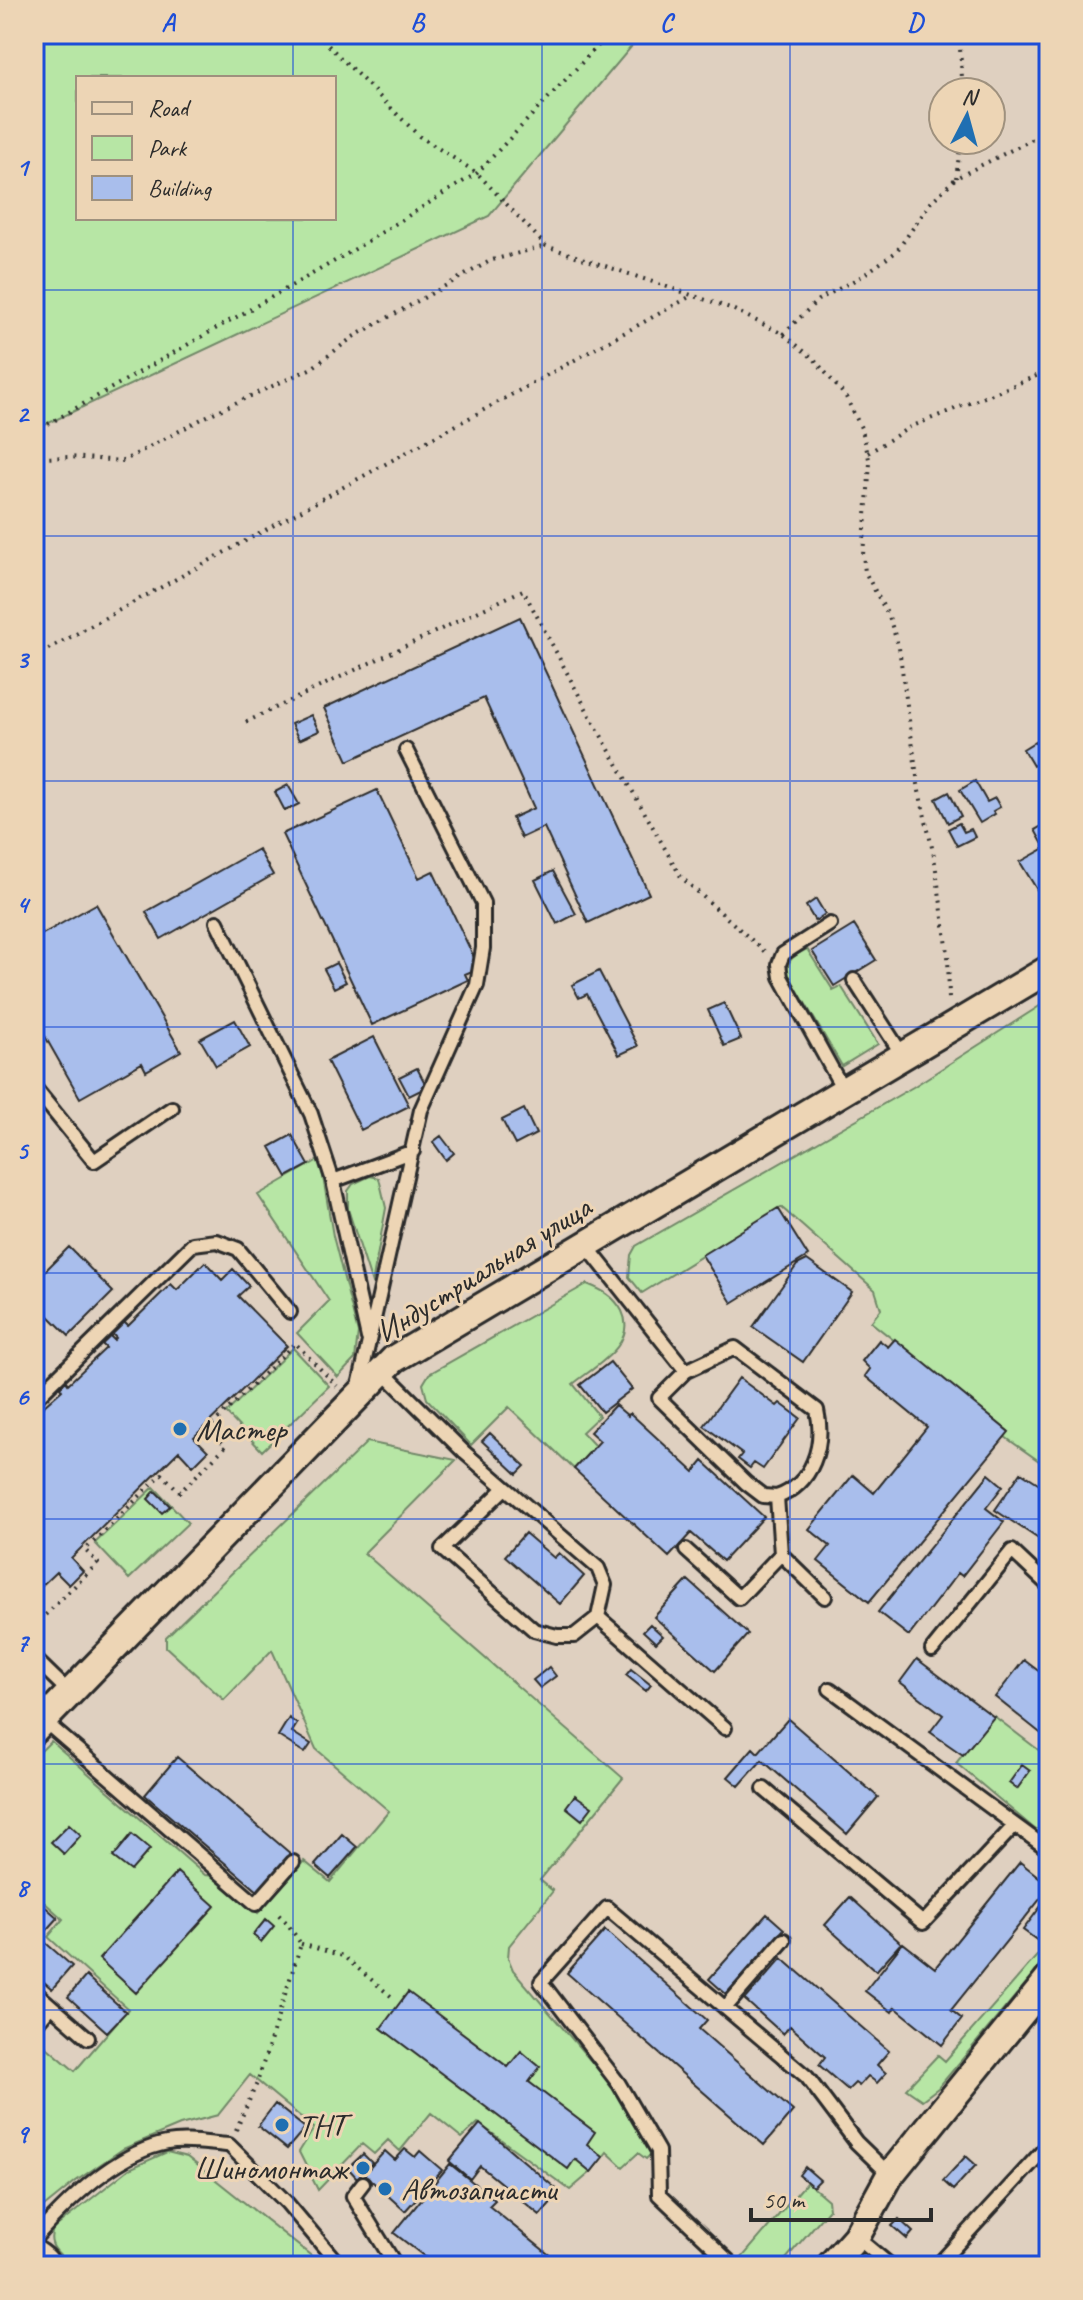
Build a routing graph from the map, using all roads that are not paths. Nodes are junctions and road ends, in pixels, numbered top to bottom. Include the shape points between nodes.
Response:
1 (406, 750) dead end
2 (217, 922) dead end
3 (830, 924) dead end
4 (1049, 969) edge
5 (854, 980) dead end
6 (903, 1056) junction
7 (34, 1087) edge
8 (844, 1091) junction
9 (172, 1108) dead end
10 (413, 1151) junction
11 (333, 1181) junction
12 (586, 1245) junction
13 (290, 1312) dead end
14 (369, 1341) junction
15 (382, 1371) junction
16 (686, 1371) junction
17 (354, 1399) junction
18 (34, 1400) edge
19 (505, 1488) junction
20 (777, 1497) junction
21 (686, 1550) dead end
22 (781, 1554) junction
23 (1049, 1586) edge
24 (825, 1597) dead end
25 (598, 1617) junction
26 (932, 1650) dead end
27 (34, 1658) edge
28 (830, 1689) dead end
29 (70, 1693) junction
30 (38, 1725) edge
31 (725, 1728) dead end
32 (764, 1789) dead end
33 (1015, 1825) junction
34 (1049, 1850) edge
35 (293, 1862) dead end
36 (784, 1940) dead end
37 (1049, 1979) edge
38 (34, 1991) edge
39 (51, 2006) junction
40 (725, 2008) junction
41 (34, 2026) edge
42 (88, 2038) dead end
43 (1049, 2144) edge
44 (890, 2175) junction
45 (363, 2183) dead end
46 (856, 2237) junction
47 (34, 2239) edge
48 (34, 2262) edge
49 (39, 2266) edge
50 (340, 2266) edge
51 (396, 2266) edge
52 (734, 2266) edge
53 (830, 2266) edge
54 (891, 2266) edge
55 (937, 2266) edge

1 - 10 lane via 483,903 477,985 421,1110
2 - 11 lane via 311,1114
3 - 8 lane via 783,954 779,964 781,977
4 - 6 street, Индустриальная улица
5 - 6 lane
6 - 8 street, Индустриальная улица
7 - 9 lane via 94,1161
8 - 12 street, Индустриальная улица
10 - 11 lane
10 - 14 lane
11 - 14 lane
12 - 15 street, Индустриальная улица
12 - 16 lane
13 - 18 lane via 238,1249 217,1241 193,1244
14 - 17 lane
15 - 17 street, Индустриальная улица
15 - 19 lane
16 - 20 lane via 659,1398 746,1483 763,1496
16 - 20 lane via 735,1348 817,1410 821,1437 816,1459 795,1487
17 - 29 street, Индустриальная улица
19 - 25 lane via 598,1568 605,1585
19 - 25 lane via 442,1549 534,1630 574,1636
20 - 22 lane
21 - 22 lane via 739,1598
22 - 24 lane
23 - 26 lane via 1012,1551
25 - 31 lane
27 - 29 lane
28 - 33 lane
29 - 30 street, Индустриальная улица
30 - 35 lane via 256,1904
32 - 33 lane via 923,1923
33 - 34 lane
36 - 40 lane
37 - 44 street
38 - 39 lane
39 - 41 lane
39 - 42 lane
40 - 44 lane via 807,2077 856,2142
40 - 52 lane via 607,1908 541,1982 619,2084 658,2151 659,2195
43 - 55 lane
44 - 46 street
45 - 51 lane via 353,2196
46 - 53 street
46 - 54 lane
47 - 50 lane via 67,2202 131,2156 169,2142 229,2145
48 - 49 main road

